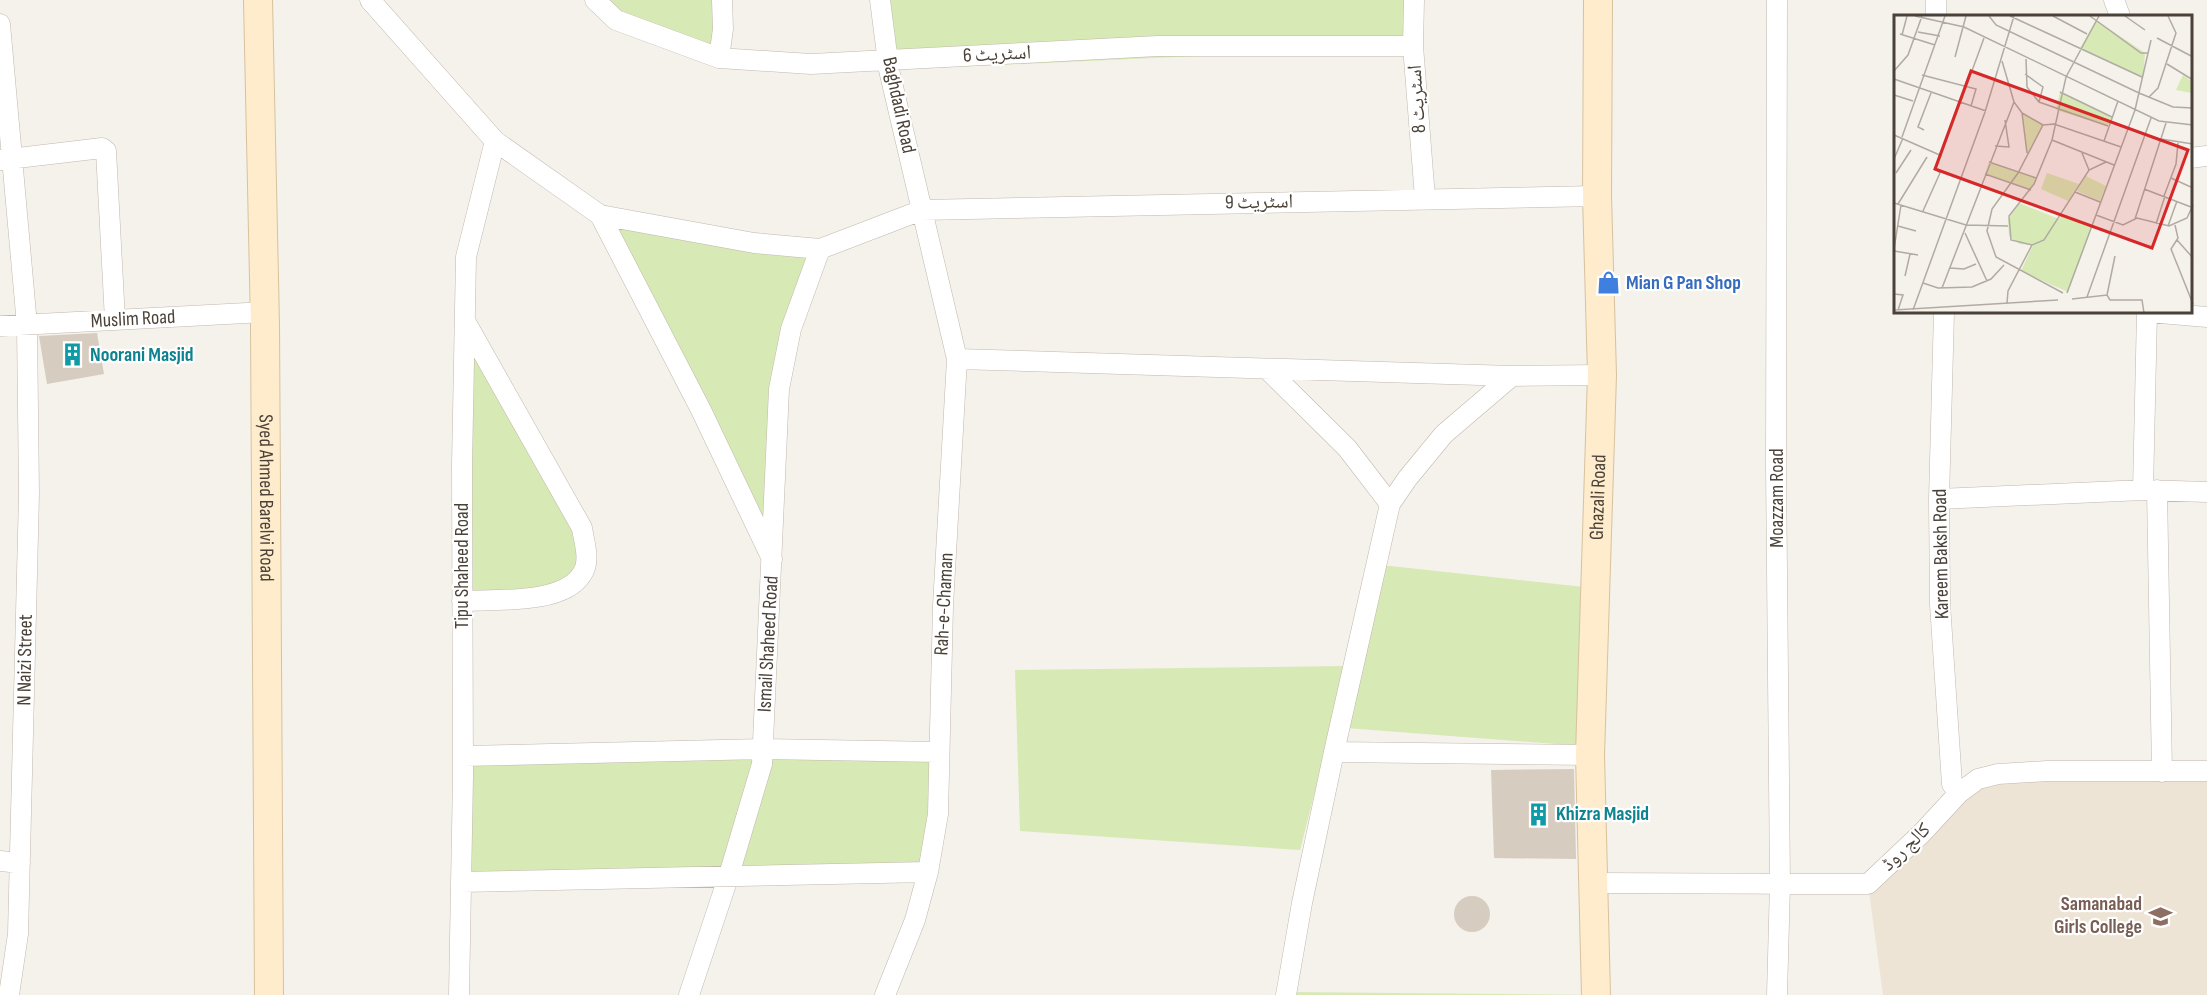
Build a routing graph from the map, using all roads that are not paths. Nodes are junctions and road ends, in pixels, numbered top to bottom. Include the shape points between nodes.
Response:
1 (258, 0) edge
2 (370, 0) edge
3 (595, 0) edge
4 (722, 0) edge
5 (880, 0) edge
6 (1414, 0) edge
7 (1598, 0) edge
8 (1777, 0) edge
9 (1935, 0) edge
10 (2114, 0) edge
11 (1936, 15) edge
12 (2120, 15) edge
13 (0, 24) edge
14 (1413, 46) junction
15 (719, 58) junction
16 (887, 59) junction
17 (495, 141) junction
18 (2207, 156) edge
19 (2192, 158) edge
20 (7, 159) edge
21 (1597, 196) junction
22 (1425, 198) junction
23 (922, 210) junction
24 (600, 214) junction
25 (820, 249) junction
26 (265, 312) junction
27 (1944, 314) edge
28 (2147, 314) edge
29 (2171, 314) edge
30 (2207, 317) edge
31 (115, 320) junction
32 (465, 321) junction
33 (27, 325) junction
34 (0, 326) edge
35 (957, 359) junction
36 (1267, 369) junction
37 (1602, 375) junction
38 (1512, 376) junction
39 (2150, 490) junction
40 (2207, 492) edge
41 (1939, 499) junction
42 (1390, 504) junction
43 (773, 561) junction
44 (462, 601) junction
45 (763, 749) junction
46 (938, 752) junction
47 (1334, 752) junction
48 (1590, 755) junction
49 (463, 756) junction
50 (2207, 771) edge
51 (2162, 772) junction
52 (1959, 793) junction
53 (0, 861) edge
54 (20, 863) junction
55 (928, 872) junction
56 (729, 875) junction
57 (461, 882) junction
58 (1593, 882) junction
59 (1780, 885) junction
60 (9, 995) edge
61 (269, 995) edge
62 (459, 995) edge
63 (688, 995) edge
64 (885, 995) edge
65 (1286, 995) edge
66 (1596, 995) edge
67 (1777, 995) edge

1 - 26 main road, Syed Ahmed Barelvi Road
2 - 17 street
3 - 15 street, اسٹریٹ 6 via 616,20
4 - 15 street
5 - 16 street, Baghdadi Road
6 - 14 street, اسٹریٹ 8
7 - 21 main road, Ghazali Road
8 - 59 street, Moazzam Road
9 - 11 street
10 - 12 street
13 - 20 street, N Naizi Street
14 - 16 street, اسٹریٹ 6 via 1158,46
14 - 22 street, اسٹریٹ 8
15 - 16 street, اسٹریٹ 6 via 811,64
16 - 23 street, Baghdadi Road
17 - 24 street
17 - 32 street, Tipu Shaheed Road via 466,257
18 - 19 street
20 - 31 street via 102,148 106,151
20 - 33 street, N Naizi Street
21 - 22 street, اسٹریٹ 9
21 - 37 main road, Ghazali Road
22 - 23 street, اسٹریٹ 9
23 - 25 street, اسٹریٹ 9
23 - 35 street, Rah-e-Chaman
24 - 25 street via 754,243
24 - 43 street, Ismail Shaheed Road
25 - 43 street via 791,329 779,389
26 - 31 street, Muslim Road
26 - 61 main road, Syed Ahmed Barelvi Road
27 - 41 street, Kareem Baksh Road
28 - 39 street
29 - 30 street
31 - 33 street, Muslim Road
32 - 44 street, Tipu Shaheed Road
32 - 44 street via 582,528 587,558 583,574 566,590 547,596
33 - 34 street, Muslim Road
33 - 54 street, N Naizi Street via 29,494
35 - 36 street
35 - 46 street, Rah-e-Chaman
36 - 38 street
36 - 42 street via 1347,448
37 - 38 street
37 - 48 main road, Ghazali Road
38 - 42 street via 1444,434
39 - 40 street
39 - 41 street
39 - 51 street
41 - 52 street, Kareem Baksh Road via 1940,604 1952,784
42 - 47 street
43 - 45 street, Ismail Shaheed Road
44 - 49 street, Tipu Shaheed Road
45 - 46 street
45 - 49 street
45 - 56 street, Ismail Shaheed Road
46 - 55 street, Rah-e-Chaman via 938,814
47 - 48 street
47 - 65 street
48 - 58 main road, Ghazali Road
49 - 57 street, Tipu Shaheed Road
50 - 51 street, کالج روڈ
51 - 52 street, کالج روڈ via 1998,774 1978,779
52 - 59 street, کالج روڈ via 1868,884
53 - 54 street
54 - 60 street, N Naizi Street via 18,934
55 - 56 street
55 - 64 street, Rah-e-Chaman via 915,920
56 - 57 street
56 - 63 street, Ismail Shaheed Road
57 - 62 street, Tipu Shaheed Road
58 - 59 street, کالج روڈ
58 - 66 main road, Ghazali Road
59 - 67 street, Moazzam Road

